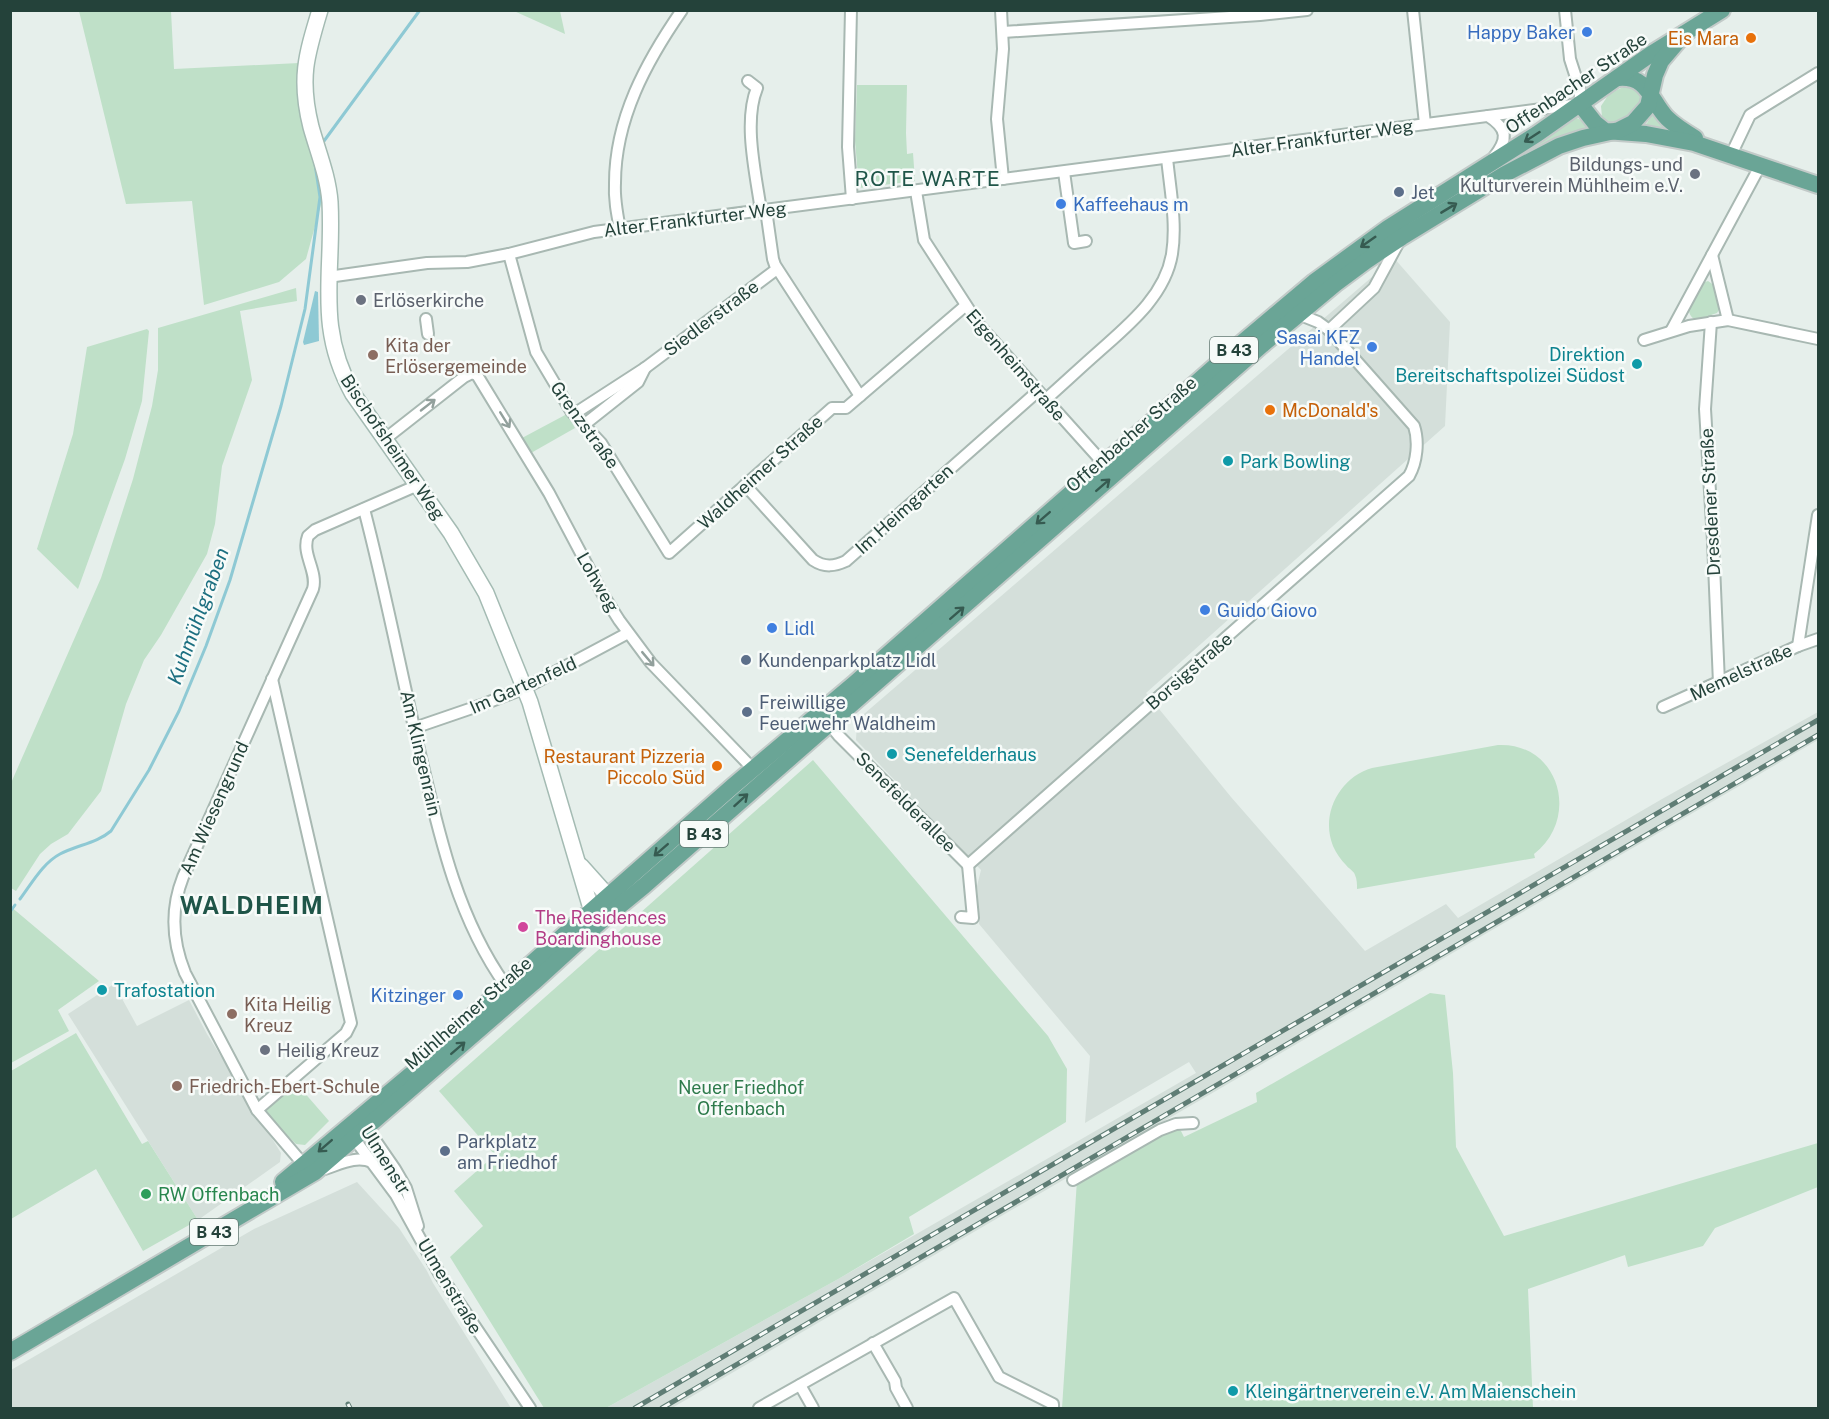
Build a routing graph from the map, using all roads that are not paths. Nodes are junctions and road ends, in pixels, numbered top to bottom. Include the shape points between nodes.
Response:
1 (320, 10) edge
2 (682, 10) edge
3 (851, 10) edge
4 (1001, 10) edge
5 (1307, 10) edge
6 (1413, 10) edge
7 (1565, 10) edge
8 (1722, 10) edge
9 (1003, 32) junction
10 (1684, 34) junction
11 (1818, 73) edge
12 (1618, 78) junction
13 (748, 81) dead end
14 (1652, 96) junction
15 (1581, 104) junction
16 (1488, 116) junction
17 (1425, 124) junction
18 (1613, 132) junction
19 (1708, 146) junction
20 (1731, 155) junction
21 (1167, 158) junction
22 (1487, 165) junction
23 (1760, 166) junction
24 (1064, 172) junction
25 (1003, 179) junction
26 (1818, 185) edge
27 (916, 191) junction
28 (852, 199) junction
29 (763, 211) junction
30 (620, 229) junction
31 (1402, 237) junction
32 (1086, 241) dead end
33 (509, 254) junction
34 (1712, 255) junction
35 (777, 269) junction
36 (328, 277) junction
37 (965, 306) junction
38 (1298, 314) junction
39 (426, 319) dead end
40 (1728, 320) junction
41 (1711, 322) junction
42 (1329, 330) junction
43 (1671, 331) junction
44 (428, 334) dead end
45 (1818, 339) edge
46 (1644, 340) dead end
47 (645, 368) junction
48 (860, 396) junction
49 (1041, 396) junction
50 (574, 414) junction
51 (585, 424) junction
52 (385, 439) junction
53 (1105, 465) junction
54 (418, 485) junction
55 (745, 485) junction
56 (364, 509) junction
57 (1818, 515) edge
58 (669, 553) joint
59 (628, 633) junction
60 (1818, 639) edge
61 (1798, 646) junction
62 (272, 679) junction
63 (1719, 683) junction
64 (525, 688) junction
65 (1663, 707) dead end
66 (825, 719) junction
67 (414, 728) junction
68 (801, 739) junction
69 (754, 770) junction
70 (579, 864) junction
71 (968, 865) junction
72 (614, 902) junction
73 (961, 916) dead end
74 (596, 917) junction
75 (507, 986) junction
76 (257, 1110) junction
77 (1193, 1123) dead end
78 (357, 1128) junction
79 (372, 1162) junction
80 (310, 1169) junction
81 (1073, 1180) dead end
82 (421, 1238) junction
83 (873, 1343) junction
84 (10, 1352) edge
85 (800, 1385) junction
86 (1053, 1406) edge
87 (530, 1408) edge
88 (759, 1408) edge
89 (813, 1408) edge
90 (907, 1408) edge

1 - 36 street, Bischofsheimer Weg via 307,54 305,87 330,200
2 - 30 street via 641,76 622,129 615,182
3 - 28 street via 848,147
4 - 9 street
5 - 9 street
6 - 17 street
7 - 15 street
8 - 10 main road, Offenbacher Straße / B 43
9 - 25 street via 997,119
10 - 12 main road, Offenbacher Straße / B 43
10 - 14 main road, Offenbacher Straße via 1661,62
11 - 20 street via 1750,115
12 - 14 main road via 1640,82
12 - 15 main road, Offenbacher Straße / B 43
13 - 29 street via 757,88 751,127
14 - 18 main road, Offenbacher Straße via 1638,119
14 - 19 main road via 1668,119
15 - 16 street, Alter Frankfurter Weg
15 - 18 main road via 1601,128
15 -> 22 main road, Offenbacher Straße / B 43
16 - 17 street, Alter Frankfurter Weg
16 - 22 street via 1501,125 1504,137 1502,147
17 - 21 street, Alter Frankfurter Weg
18 - 19 main road via 1669,137
31 -> 18 main road, Offenbacher Straße / B 43 via 1550,150
19 - 20 main road
20 - 23 main road
21 - 24 street, Alter Frankfurter Weg
21 - 49 street, Im Heimgarten via 1173,241 1162,281 1133,320
22 -> 53 main road, Offenbacher Straße / B 43 via 1381,232 1314,282
23 - 26 main road
23 - 34 street
24 - 25 street, Alter Frankfurter Weg
24 - 32 street via 1074,243
25 - 27 street, Alter Frankfurter Weg
27 - 28 street, Alter Frankfurter Weg
27 - 37 street, Eigenheimstraße via 924,240
28 - 29 street, Alter Frankfurter Weg
29 - 30 street, Alter Frankfurter Weg
29 - 35 street
30 - 33 street, Alter Frankfurter Weg
31 - 38 main road, Offenbacher Straße / B 43
31 - 42 street via 1374,288
33 - 36 street, Alter Frankfurter Weg via 462,263 427,263
33 - 50 street, Grenzstraße via 536,352
34 - 40 street
34 - 43 street
35 - 47 street, Siedlerstraße
35 - 48 street
36 - 52 street, Bischofsheimer Weg via 330,328 341,371
37 - 48 street, Waldheimer Straße
37 - 49 street, Eigenheimstraße
38 - 42 street, Borsigstraße
66 -> 38 main road, Offenbacher Straße / B 43
39 - 44 street
40 - 41 street
40 - 45 street
41 - 43 street
41 - 63 street, Dresdener Straße via 1705,409
42 - 71 street, Borsigstraße via 1414,426 1417,438 1409,476
43 - 46 street
47 - 50 street, Siedlerstraße
47 - 51 street, Siedlerstraße via 638,382
48 - 55 street, Waldheimer Straße via 846,408 832,408
49 - 53 street, Eigenheimstraße
49 - 55 street, Im Heimgarten via 837,565 813,560
50 - 51 street, Grenzstraße
51 - 58 street, Grenzstraße via 601,443
52 - 54 street, Bischofsheimer Weg
52 -> 59 street, Lohweg via 464,377 477,375
53 -> 66 main road, Offenbacher Straße / B 43
54 - 56 street
54 - 64 street, Bischofsheimer Weg via 486,593
55 - 58 street, Waldheimer Straße
56 - 62 street, Am Wiesengrund via 308,536 306,548 314,585
56 - 67 street, Am Klingenrain
57 - 61 street
59 - 64 street, Im Gartenfeld
59 -> 69 street, Lohweg via 651,663
60 - 61 street, Memelstraße
61 - 63 street, Memelstraße
62 - 76 street, Am Wiesengrund via 183,877 173,914 175,943 185,973
62 - 76 street via 351,1023 346,1033
63 - 65 street, Memelstraße
64 - 67 street, Im Gartenfeld
64 - 70 street, Bischofsheimer Weg
66 - 68 main road, Offenbacher Straße / B 43
66 - 71 street, Senefelderallee
67 - 75 street, Am Klingenrain via 437,824 462,903
68 - 69 main road, Mühlheimer Straße / B 43
72 -> 68 main road, Mühlheimer Straße / B 43 via 634,894
69 -> 72 main road, Mühlheimer Straße / B 43
70 - 72 street, Bischofsheimer Weg
70 - 74 street, Bischofsheimer Weg
71 - 73 street via 972,918
72 - 74 main road, Mühlheimer Straße / B 43
74 - 75 main road, Mühlheimer Straße / B 43
78 -> 74 main road, Mühlheimer Straße
75 - 78 main road, Mühlheimer Straße / B 43 via 436,1049
76 - 80 street, Am Wiesengrund
77 - 81 street via 1160,1130
78 - 79 street, Ulmenstraße
78 - 80 main road, Mühlheimer Straße / B 43
78 - 82 street, Ulmenstr via 395,1169 413,1204
79 - 80 street via 356,1158
79 - 82 street, Ulmenstraße
80 - 84 main road, Mühlheimer Straße / B 43 via 255,1207
82 - 87 street, Ulmenstraße via 439,1273
83 - 85 street
83 - 86 street via 954,1298 999,1377
83 - 90 street
85 - 88 street
85 - 89 street

